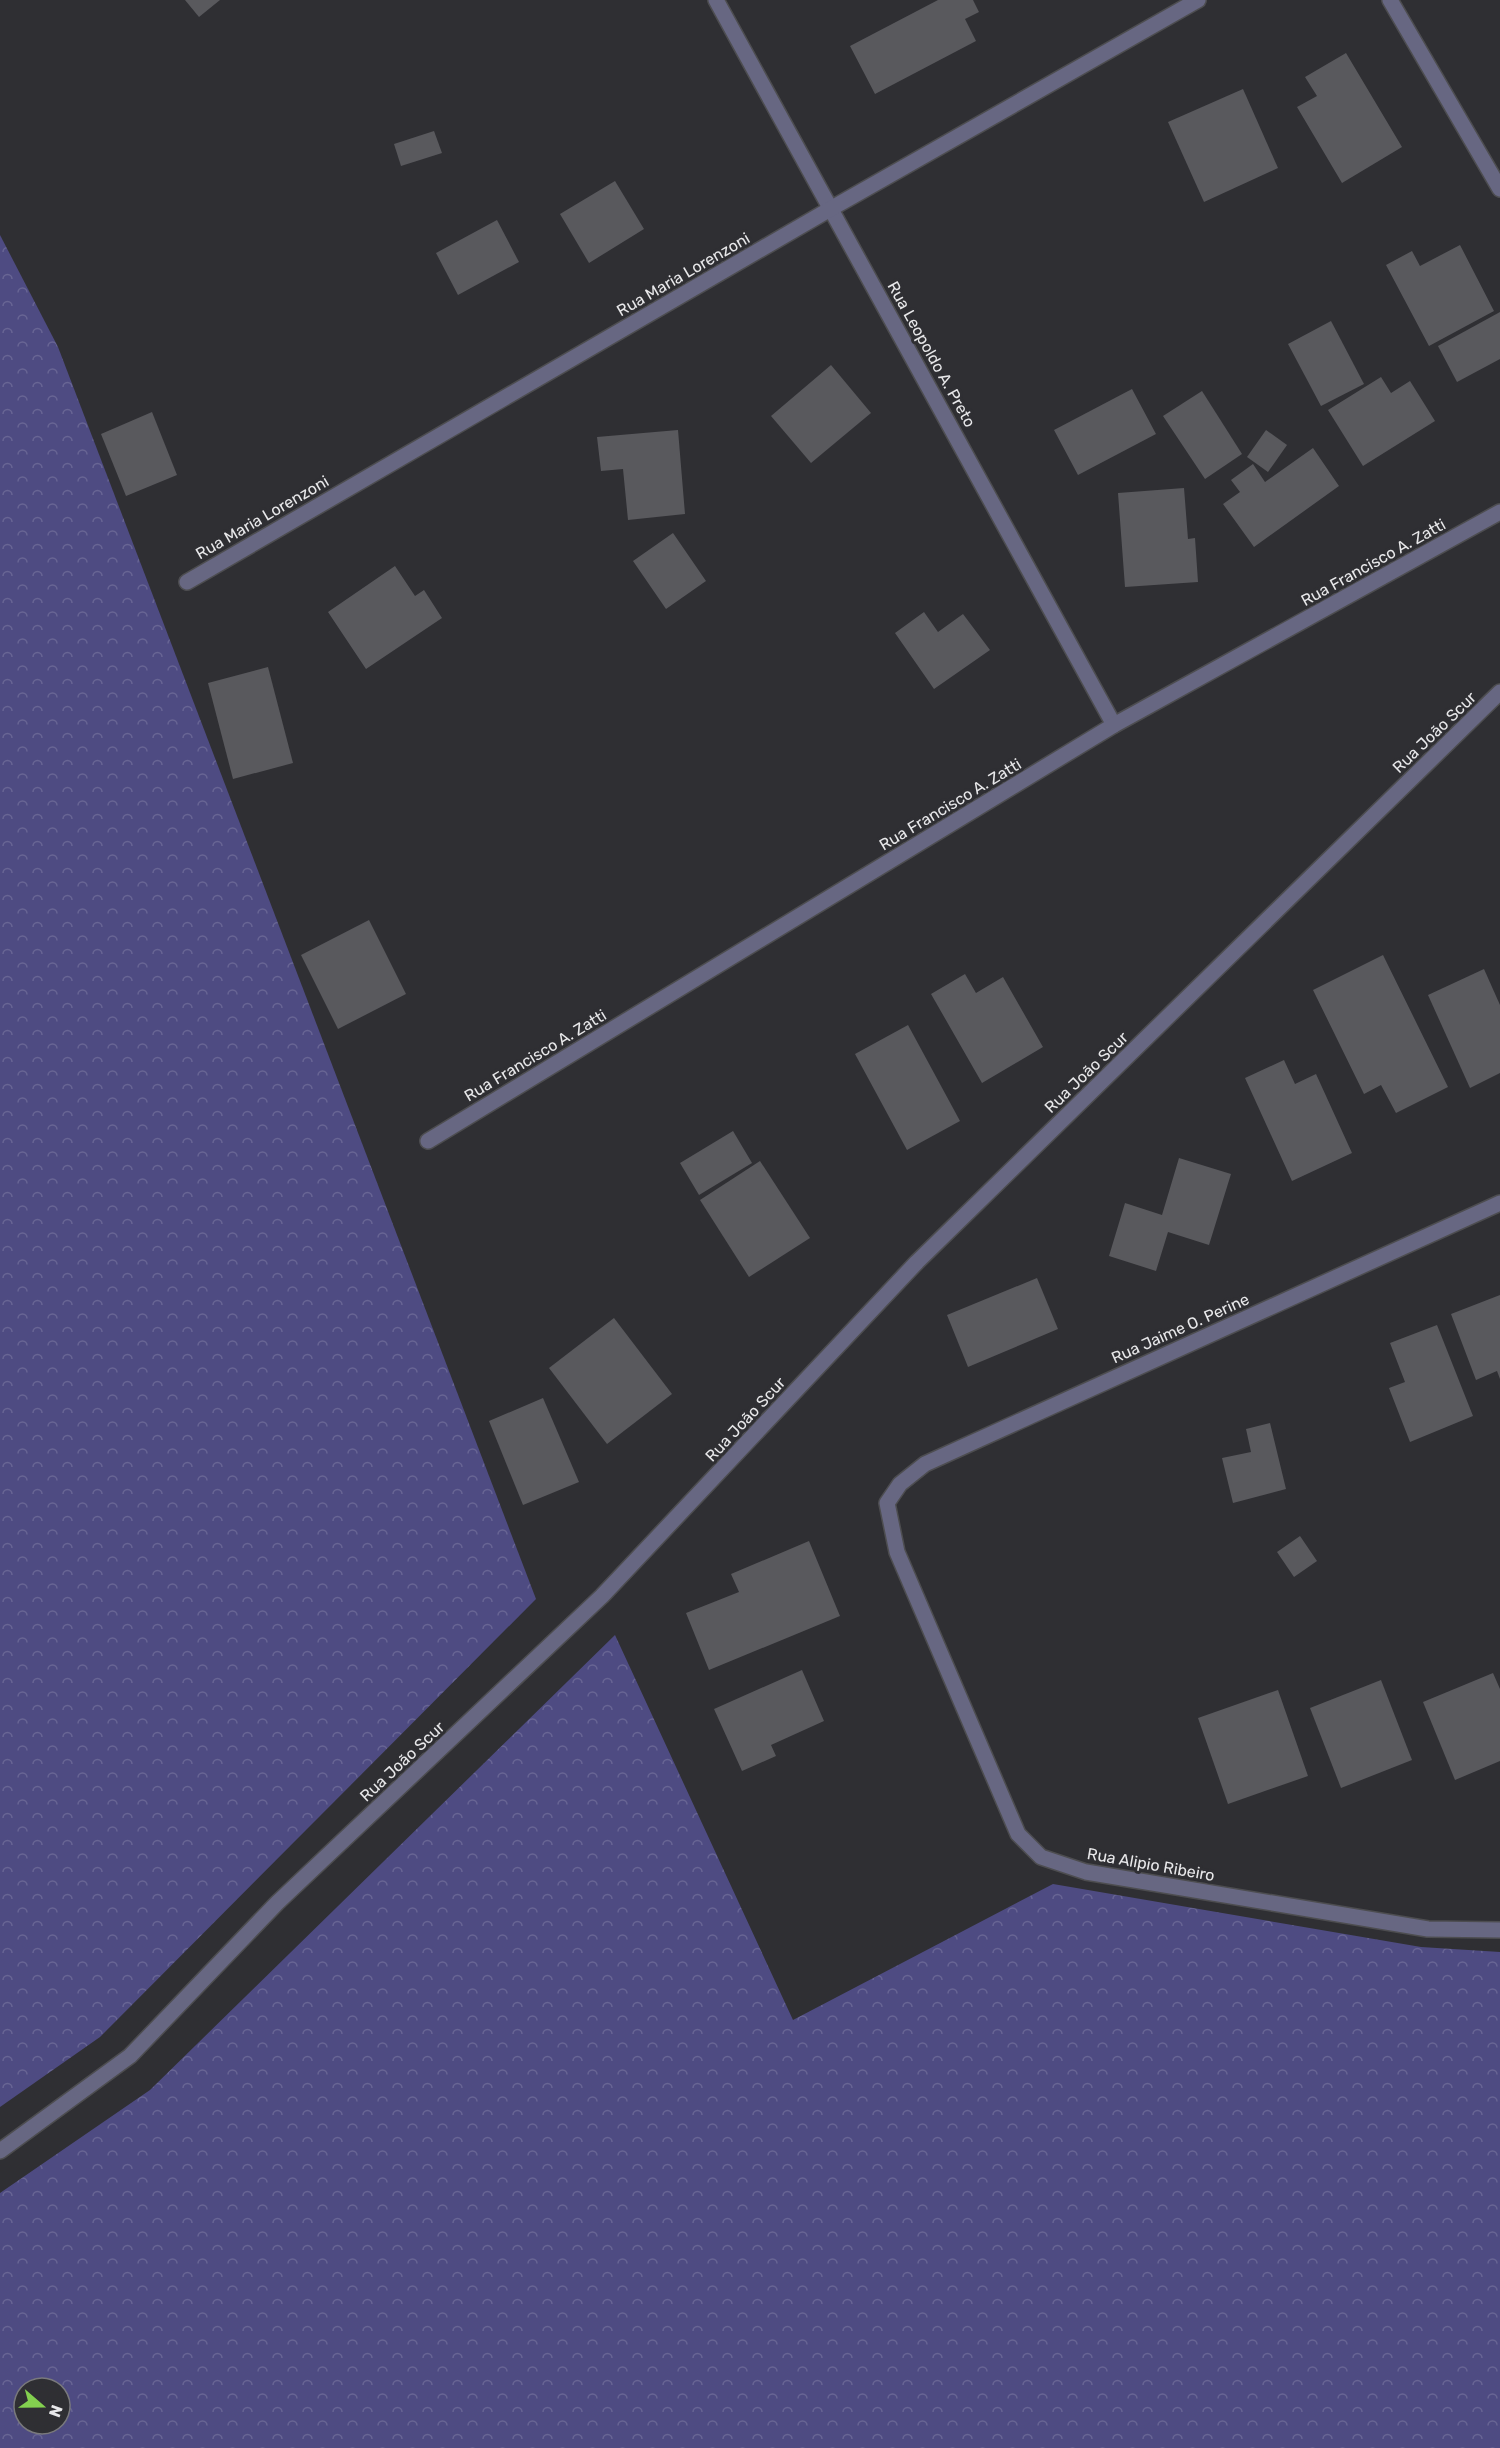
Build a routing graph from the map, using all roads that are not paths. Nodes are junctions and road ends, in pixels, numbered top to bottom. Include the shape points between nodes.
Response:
1 (716, 0) edge
2 (1198, 0) edge
3 (1390, 0) edge
4 (1500, 189) edge
5 (832, 208) junction
6 (1500, 512) edge
7 (187, 582) dead end
8 (1500, 692) edge
9 (1114, 725) junction
10 (428, 1141) dead end
11 (1500, 1203) edge
12 (887, 1503) joint
13 (1500, 1930) edge
14 (0, 2151) edge

1 - 5 street, Rua Leopoldo A. Preto
2 - 5 street, Rua Maria Lorenzoni
3 - 4 street
5 - 7 street, Rua Maria Lorenzoni
5 - 9 street, Rua Leopoldo A. Preto
6 - 9 street, Rua Francisco A. Zatti
8 - 14 street, Rua João Scur via 917,1262 602,1596 277,1903 130,2056
9 - 10 street, Rua Francisco A. Zatti
11 - 12 street, Rua Jaime O. Perine via 925,1464 900,1484
12 - 13 street, Rua Alipio Ribeiro via 897,1552 1018,1834 1041,1857 1086,1872 1428,1929

